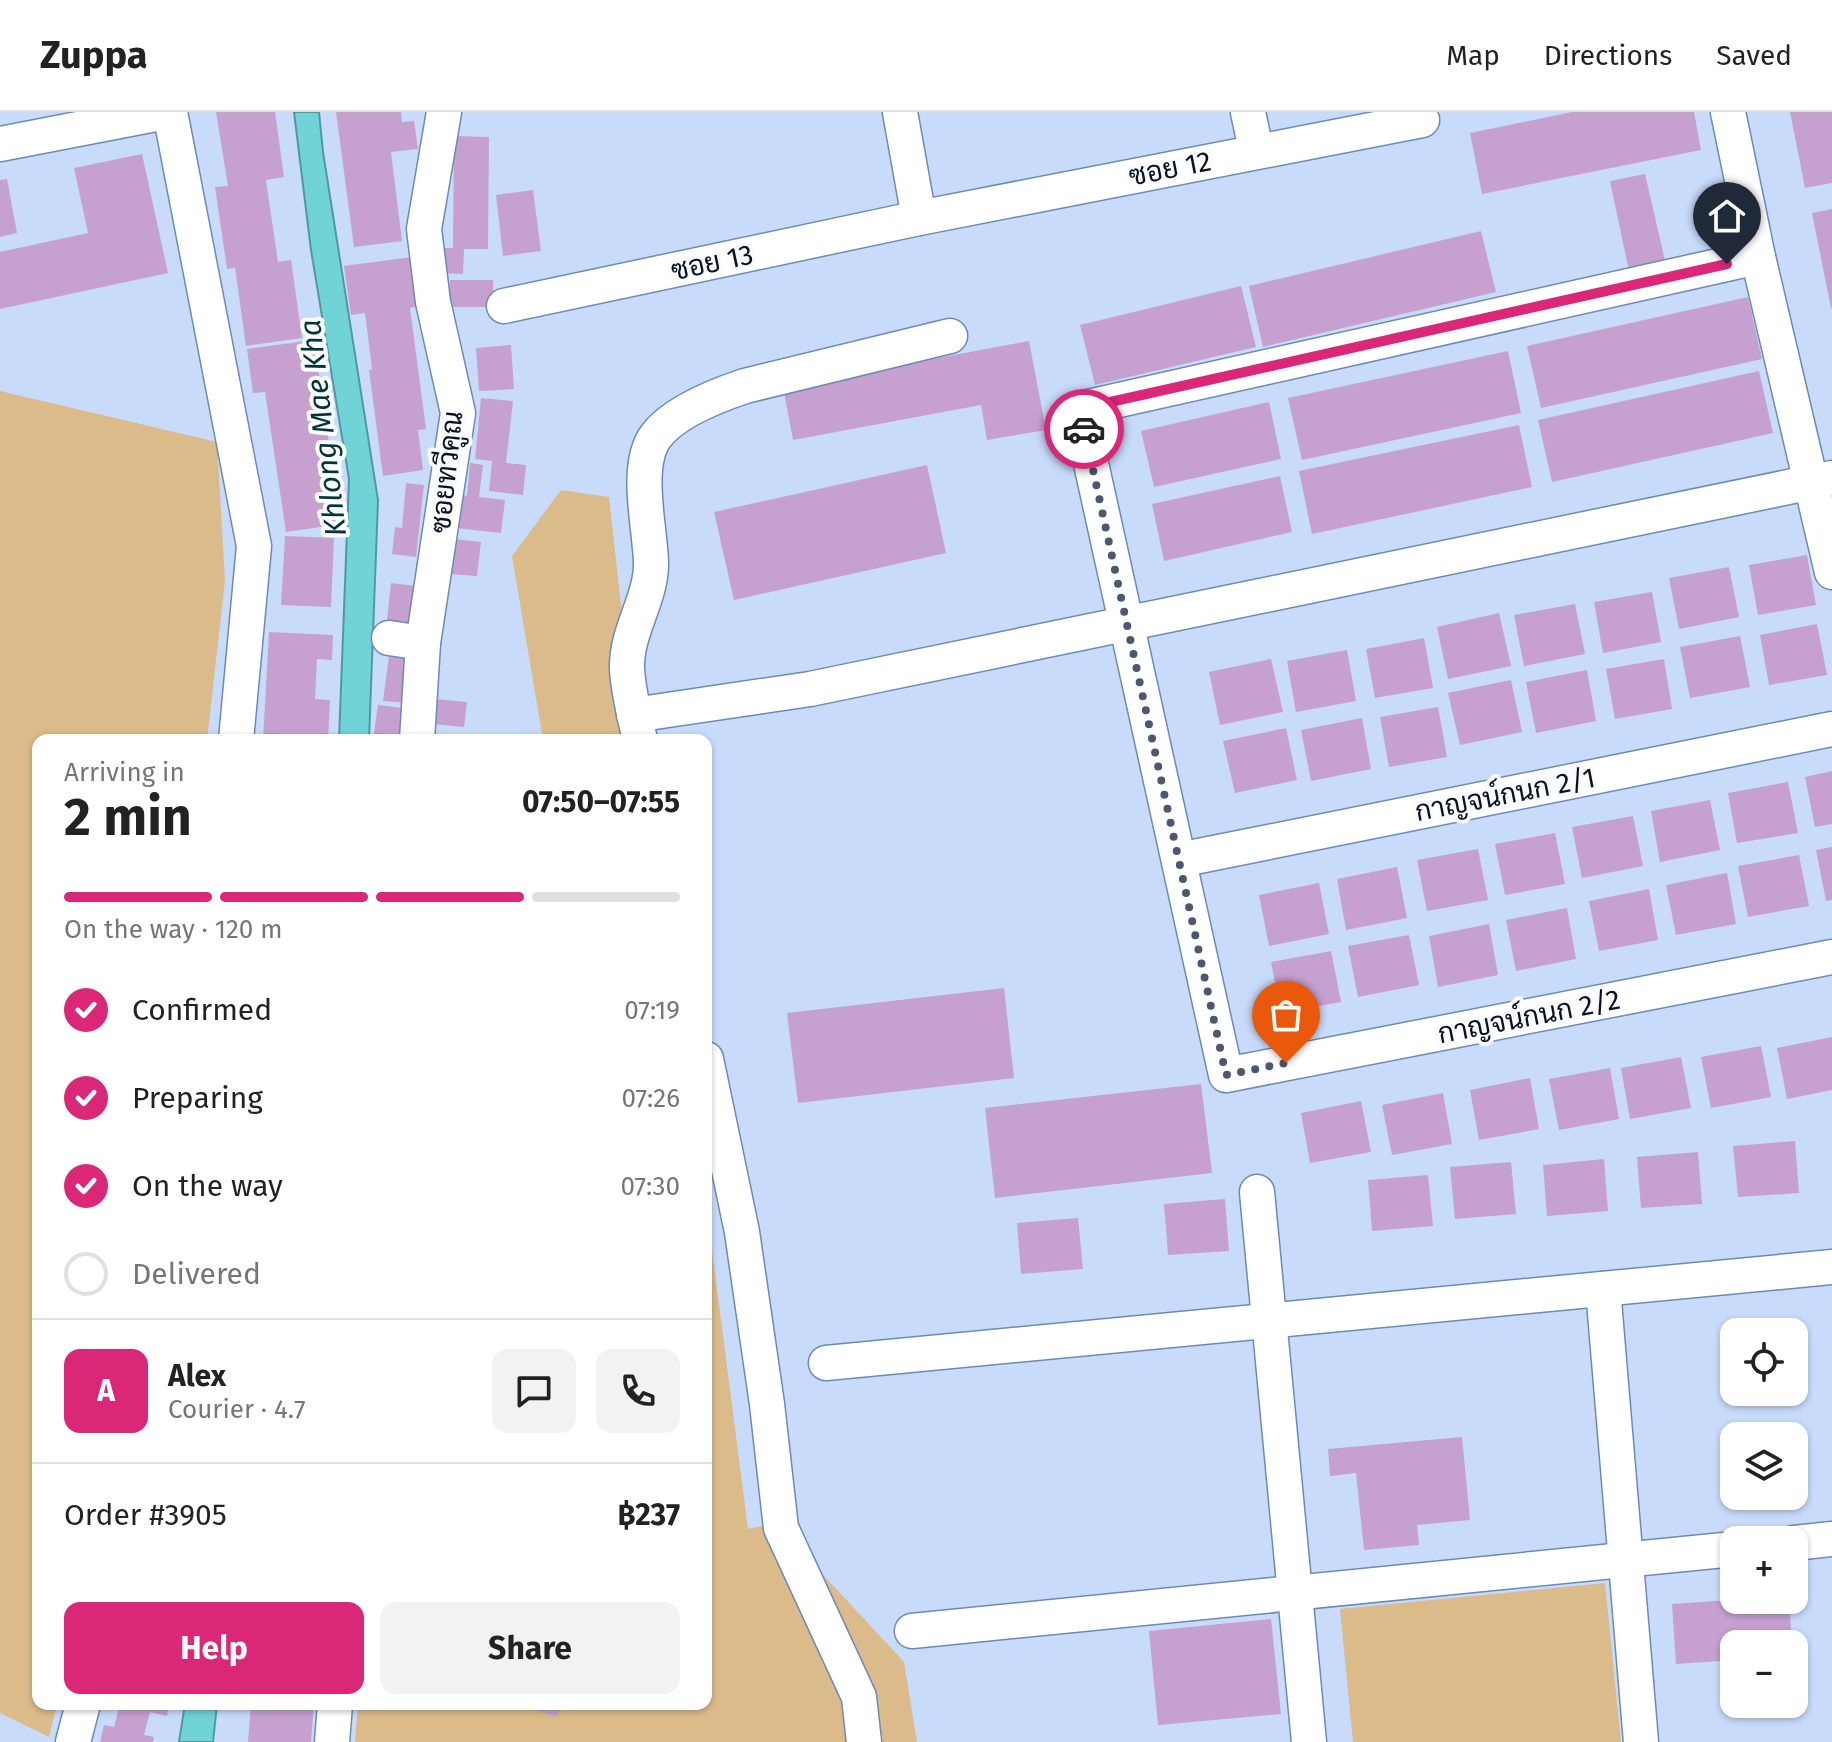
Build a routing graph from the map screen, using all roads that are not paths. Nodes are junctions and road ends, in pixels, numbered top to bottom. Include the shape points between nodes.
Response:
1 (168, 112) edge
2 (444, 112) edge
3 (900, 112) edge
4 (1248, 112) edge
5 (1728, 112) edge
6 (1422, 120) dead end
7 (0, 144) edge
8 (1256, 150) junction
9 (919, 218) junction
10 (1758, 257) junction
11 (504, 306) dead end
12 (950, 336) dead end
13 (1821, 480) edge
14 (1832, 572) edge
15 (1126, 624) junction
16 (389, 638) dead end
17 (423, 643) junction
18 (637, 727) edge
19 (1832, 729) edge
20 (237, 734) edge
21 (417, 734) edge
22 (1179, 860) junction
23 (1832, 957) edge
24 (712, 1088) edge
25 (1257, 1192) dead end
26 (1832, 1267) edge
27 (1603, 1289) junction
28 (1269, 1321) junction
29 (826, 1363) dead end
30 (1832, 1539) edge
31 (1808, 1542) edge
32 (1720, 1550) edge
33 (1624, 1560) junction
34 (1295, 1593) junction
35 (912, 1631) dead end
36 (81, 1710) edge
37 (335, 1710) edge
38 (73, 1742) edge
39 (332, 1742) edge
40 (864, 1742) edge
41 (1309, 1742) edge
42 (1641, 1742) edge

1 - 7 street
1 - 20 street via 254,546
2 - 17 street, ซอยทวีคูณ via 424,229 433,302 458,413
3 - 9 street
4 - 8 street
5 - 10 street
6 - 8 street, ซอย 12
8 - 9 street, ซอย 12
9 - 11 street, ซอย 13
10 - 13 street
10 - 15 street via 1079,409
12 - 18 street via 745,386 713,397 655,436 645,475 650,579 627,666
13 - 14 street
13 - 15 street
15 - 18 street
15 - 22 street
16 - 17 street
17 - 21 street, ซอยทวีคูณ
19 - 22 street, กาญจน์กนก 2/1
22 - 23 street, กาญจน์กนก 2/2 via 1226,1075
24 - 40 street via 742,1232 781,1528 859,1697
25 - 28 street
26 - 27 street
27 - 28 street
27 - 33 street
28 - 29 street
28 - 34 street
30 - 31 street
32 - 33 street
33 - 34 street
33 - 42 street
34 - 35 street
34 - 41 street
36 - 38 street
37 - 39 street

